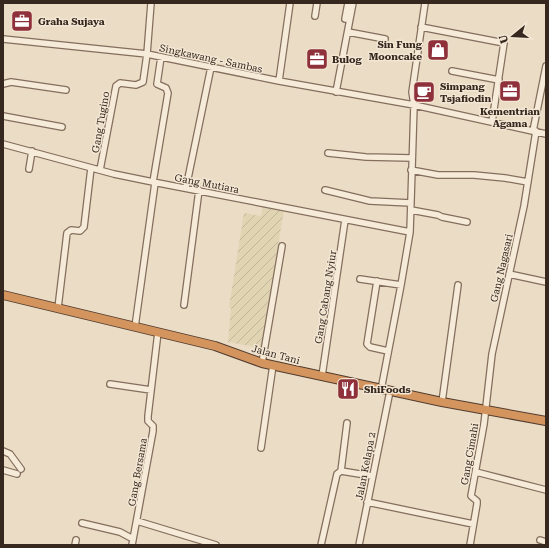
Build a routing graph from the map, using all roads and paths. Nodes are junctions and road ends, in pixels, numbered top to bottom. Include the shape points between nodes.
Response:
1 (150, 3) edge
2 (290, 3) edge
3 (317, 3) edge
4 (348, 3) edge
5 (353, 3) edge
6 (425, 3) edge
7 (315, 16) dead end
8 (345, 19) dead end
9 (421, 27) junction
10 (348, 32) junction
11 (3, 39) edge
12 (385, 39) dead end
13 (147, 54) junction
14 (161, 57) junction
15 (211, 66) junction
16 (546, 66) edge
17 (452, 71) dead end
18 (499, 80) junction
19 (279, 81) junction
20 (3, 84) edge
21 (66, 90) dead end
22 (336, 92) junction
23 (414, 105) junction
24 (3, 116) edge
25 (492, 122) junction
26 (62, 127) dead end
27 (534, 131) junction
28 (546, 134) edge
29 (3, 144) edge
30 (32, 151) junction
31 (328, 154) dead end
32 (412, 158) junction
33 (91, 168) junction
34 (28, 169) dead end
35 (100, 170) junction
36 (411, 170) junction
37 (528, 182) junction
38 (154, 183) junction
39 (186, 188) junction
40 (199, 190) junction
41 (326, 190) dead end
42 (411, 204) junction
43 (411, 210) junction
44 (345, 220) junction
45 (467, 222) dead end
46 (410, 232) junction
47 (282, 246) dead end
48 (510, 274) junction
49 (360, 279) dead end
50 (377, 281) junction
51 (546, 282) edge
52 (401, 285) junction
53 (458, 285) dead end
54 (3, 295) edge
55 (184, 305) dead end
56 (58, 308) junction
57 (135, 327) junction
58 (158, 332) junction
59 (388, 351) junction
60 (262, 363) junction
61 (273, 365) junction
62 (322, 376) junction
63 (110, 384) dead end
64 (151, 390) junction
65 (381, 390) junction
66 (390, 392) junction
67 (442, 402) junction
68 (486, 410) junction
69 (546, 421) edge
70 (346, 423) dead end
71 (261, 448) dead end
72 (3, 451) edge
73 (3, 470) edge
74 (341, 471) junction
75 (476, 472) junction
76 (372, 476) junction
77 (546, 490) edge
78 (367, 502) junction
79 (137, 521) junction
80 (82, 523) dead end
81 (473, 524) junction
82 (132, 542) edge
83 (216, 545) edge
84 (321, 545) edge
85 (359, 545) edge
86 (470, 545) edge

1 - 13 street
2 - 19 street
3 - 7 street
4 - 8 street
5 - 10 street
6 - 9 street
9 - 18 street via 504,43
9 - 23 street via 412,92
10 - 12 street
10 - 22 street
11 - 13 street, Singkawang - Sambas
13 - 14 street, Singkawang - Sambas
13 - 35 street, Gang Tugino via 143,82 136,85 120,83 116,86
14 - 15 street, Singkawang - Sambas
14 - 38 street via 157,84 166,88 168,93
15 - 19 street, Singkawang - Sambas
15 - 39 street
16 - 27 street, Gang Nagasari
17 - 18 street
18 - 25 street
19 - 22 street, Singkawang - Sambas
20 - 21 street via 11,82
22 - 23 street, Singkawang - Sambas
23 - 25 street, Singkawang - Sambas
23 - 32 street
24 - 26 street
25 - 27 street, Singkawang - Sambas
27 - 28 street, Singkawang - Sambas
27 - 37 street, Gang Nagasari
29 - 30 street, Gang Mutiara
30 - 33 street, Gang Mutiara
30 - 34 street
31 - 32 street
32 - 36 street
33 - 35 street, Gang Mutiara
33 - 56 street via 84,227 82,230 70,230 67,234
35 - 38 street, Gang Mutiara
36 - 37 street
36 - 42 street
37 - 48 street, Gang Nagasari
38 - 39 street, Gang Mutiara
38 - 57 street
39 - 40 street, Gang Mutiara
40 - 44 street, Gang Mutiara
40 - 55 street
41 - 42 street via 373,202
42 - 43 street
43 - 45 street
43 - 46 street
44 - 46 street, Gang Mutiara
44 - 62 street, Gang Cabang Nyiur
46 - 52 street
47 - 60 street
48 - 51 street
48 - 68 street, Gang Nagasari via 492,354
49 - 50 street
50 - 52 street
50 - 59 street via 367,344
52 - 59 street
53 - 67 street
54 - 56 highway, Jalan Tani
56 - 57 highway, Jalan Tani
57 - 58 highway, Jalan Tani
58 - 60 highway, Jalan Tani via 214,346
58 - 64 street, Gang Bersama
59 - 65 street
60 - 61 highway, Jalan Tani
61 - 62 highway, Jalan Tani
61 - 71 street
62 - 65 highway, Jalan Tani
63 - 64 street
64 - 79 street, Gang Bersama via 148,421 153,426 153,431
65 - 66 highway, Jalan Tani
66 - 67 highway, Jalan Tani
66 - 76 street, Jalan Kelapa 2
67 - 68 highway, Jalan Tani
68 - 69 highway, Jalan Tani
68 - 75 street, Gang Cimahi
70 - 74 street
72 - 73 street via 10,454 19,471
74 - 76 street
74 - 84 street via 336,475
75 - 77 street
75 - 81 street, Gang Cimahi via 471,496 477,501
76 - 78 street, Jalan Kelapa 2
78 - 81 street
78 - 85 street, Jalan Kelapa 2
79 - 82 street, Gang Bersama
79 - 83 street
80 - 82 street via 120,532
81 - 86 street, Gang Cimahi

